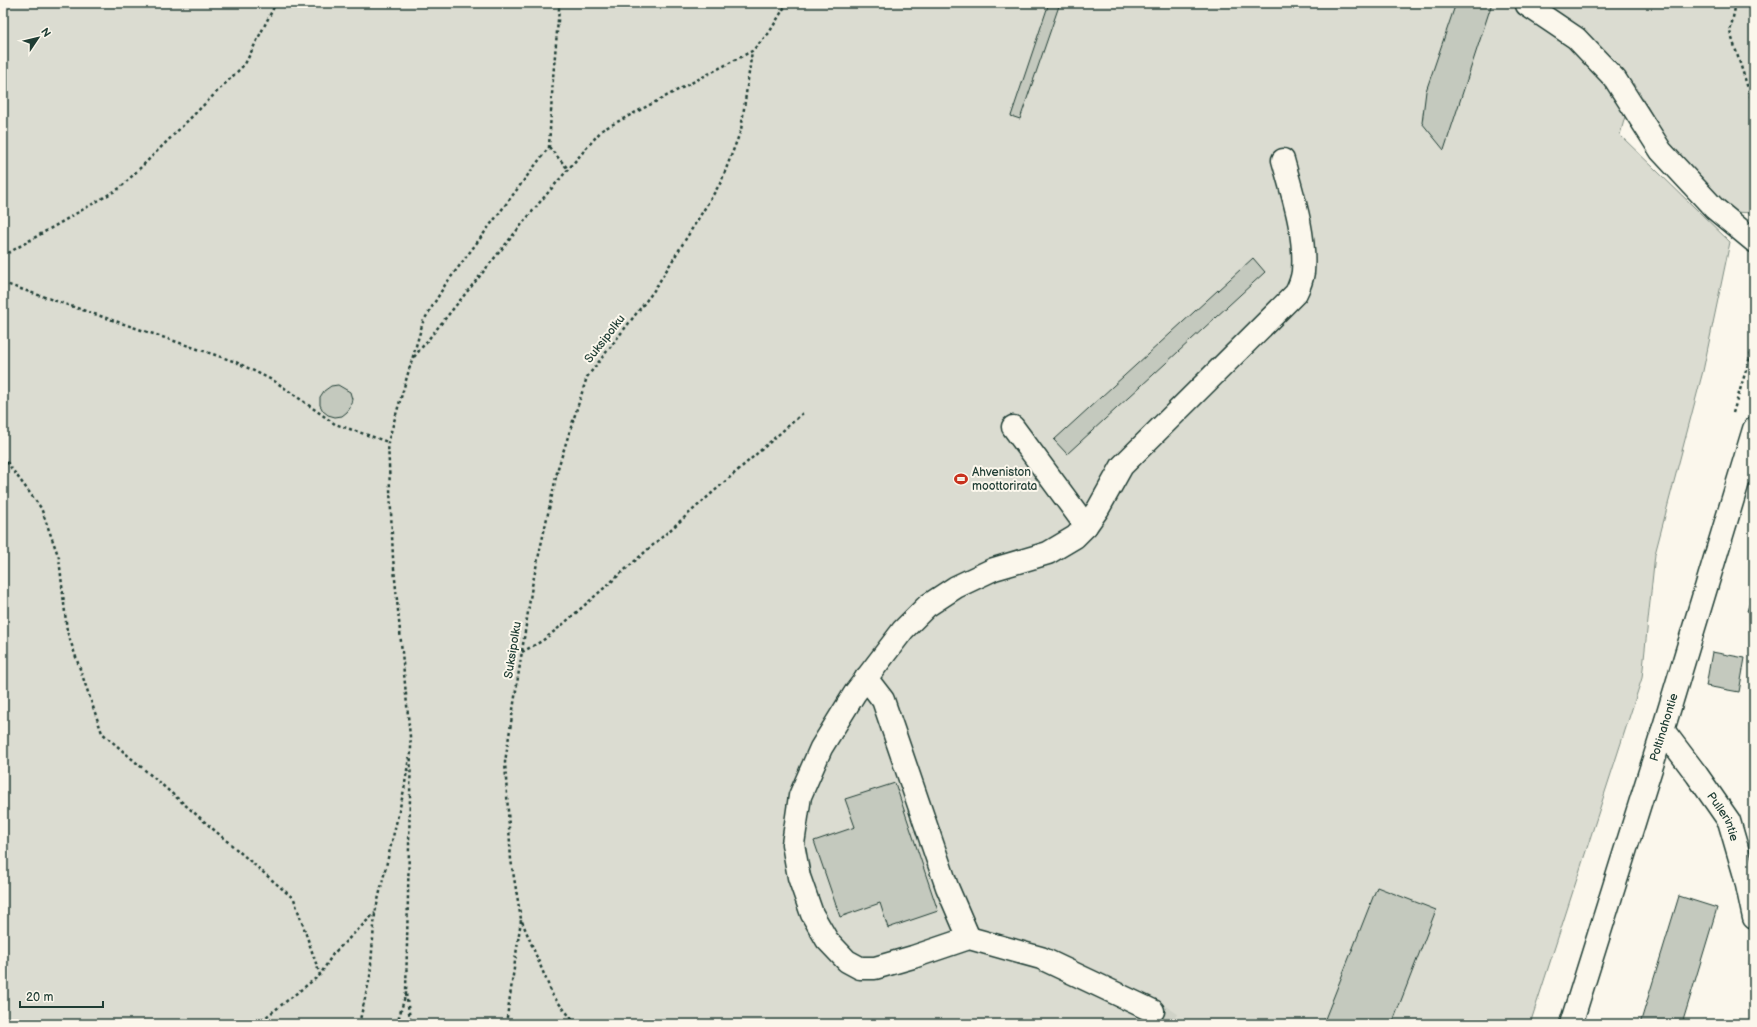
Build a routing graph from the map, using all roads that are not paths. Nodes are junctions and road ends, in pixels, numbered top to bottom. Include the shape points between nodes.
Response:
1 (1527, 5) dead end
2 (1283, 160) dead end
3 (1754, 241) edge
4 (1013, 427) dead end
5 (1754, 429) edge
6 (1086, 526) junction
7 (866, 678) junction
8 (1663, 730) junction
9 (1754, 918) edge
10 (969, 938) junction
11 (1153, 1011) tunnel mouth
12 (1571, 1024) edge

1 - 3 street via 1576,38 1615,79 1661,151 1714,208
2 - 6 street via 1298,213 1302,246 1303,273 1296,293 1122,466
4 - 6 street
5 - 8 street, Poltinahontie
6 - 7 street via 1074,537 1048,553 994,569 956,587 927,606 903,630
7 - 10 street via 883,700 947,887
7 - 10 street via 821,748 800,796 794,844 799,877 812,914 827,940 847,961 860,968 875,968
8 - 9 street, Pullerintie via 1729,821
8 - 12 street, Poltinahontie
10 - 11 street via 1040,958

